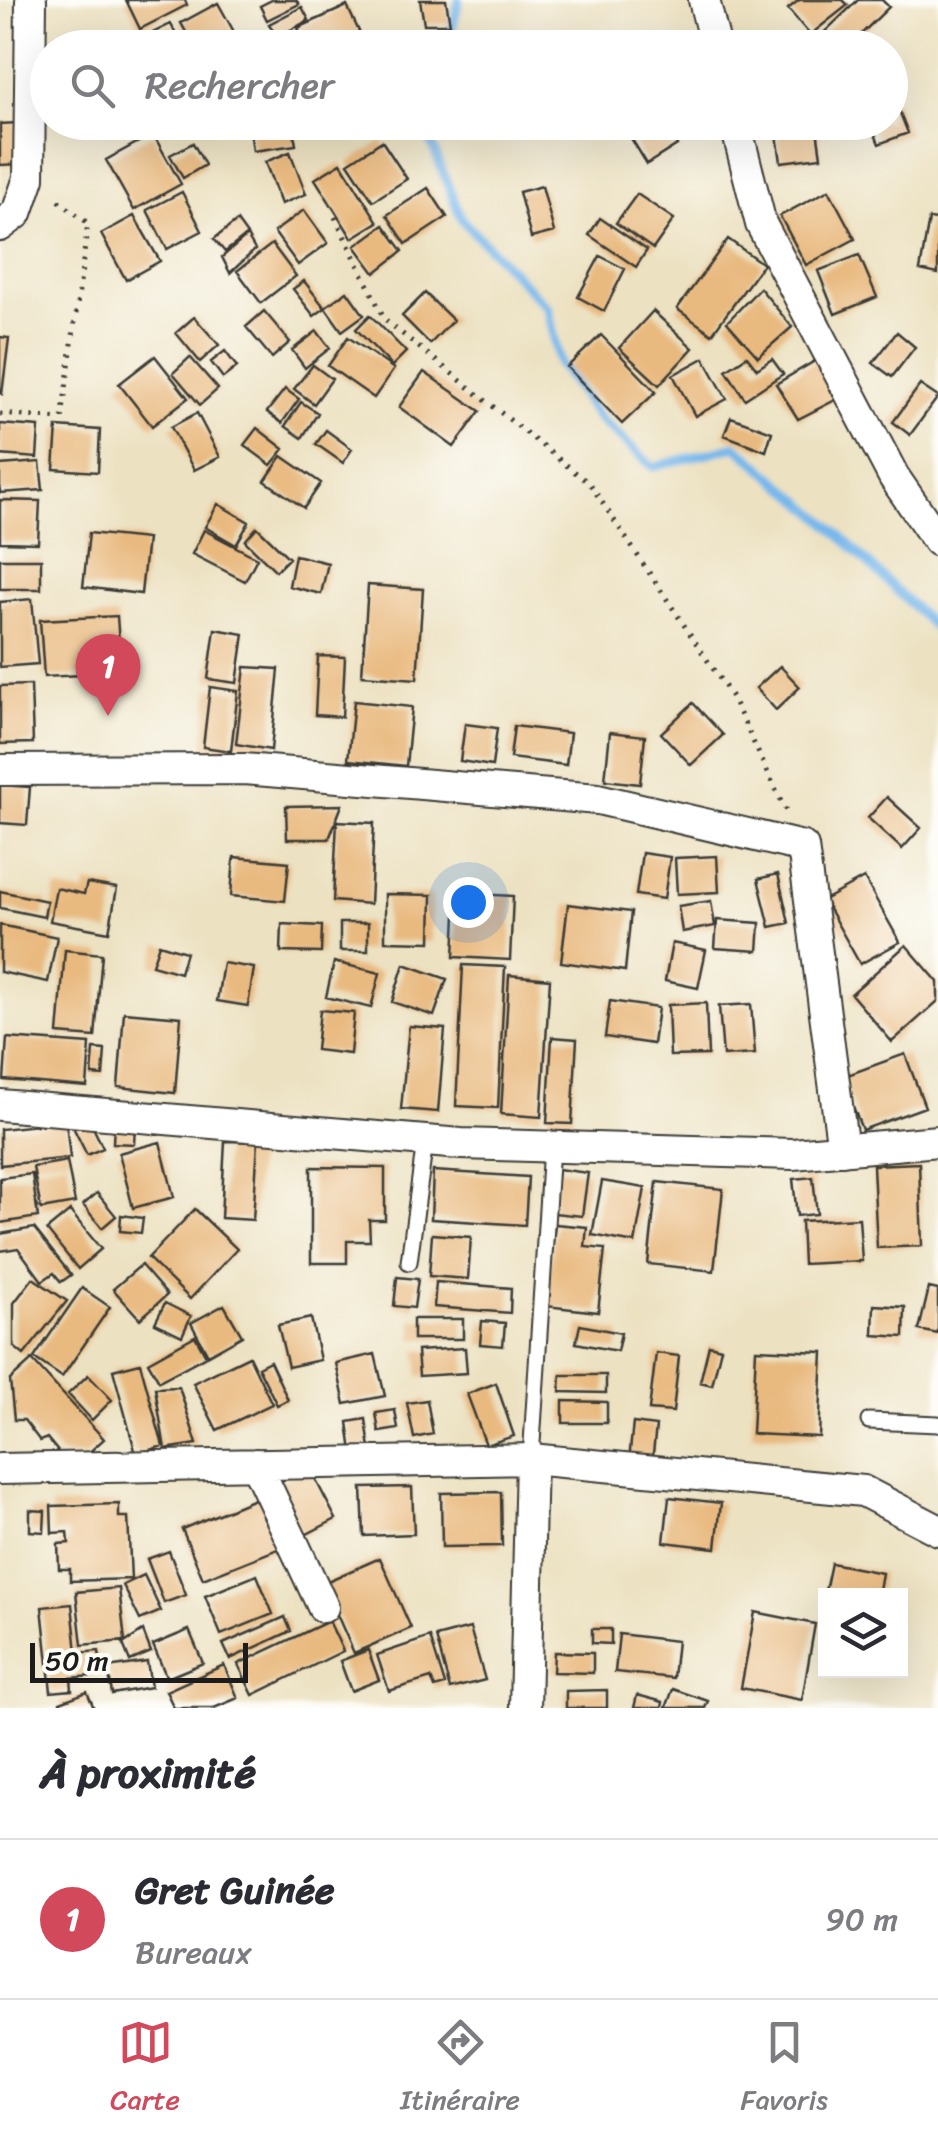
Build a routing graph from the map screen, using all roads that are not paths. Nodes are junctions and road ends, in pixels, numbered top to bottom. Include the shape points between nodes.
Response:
1 (31, 0) edge
2 (704, 0) edge
3 (30, 30) edge
4 (712, 30) edge
5 (30, 59) edge
6 (740, 140) edge
7 (0, 226) edge
8 (938, 541) edge
9 (0, 770) edge
10 (0, 1105) edge
11 (425, 1141) junction
12 (938, 1141) edge
13 (550, 1147) junction
14 (843, 1150) junction
15 (409, 1262) dead end
16 (869, 1421) dead end
17 (938, 1424) edge
18 (530, 1458) junction
19 (256, 1464) junction
20 (0, 1468) edge
21 (938, 1530) edge
22 (323, 1607) dead end
23 (525, 1708) edge

1 - 3 street
2 - 4 street
5 - 7 street via 28,178 17,213
6 - 8 street via 761,224 894,477
9 - 14 street via 244,770 598,799 803,847
10 - 11 street
11 - 13 street
11 - 15 lane
12 - 14 street
13 - 14 street
13 - 18 lane
16 - 17 lane
18 - 19 street
18 - 21 street via 863,1490
18 - 23 street
19 - 20 street
19 - 22 street

